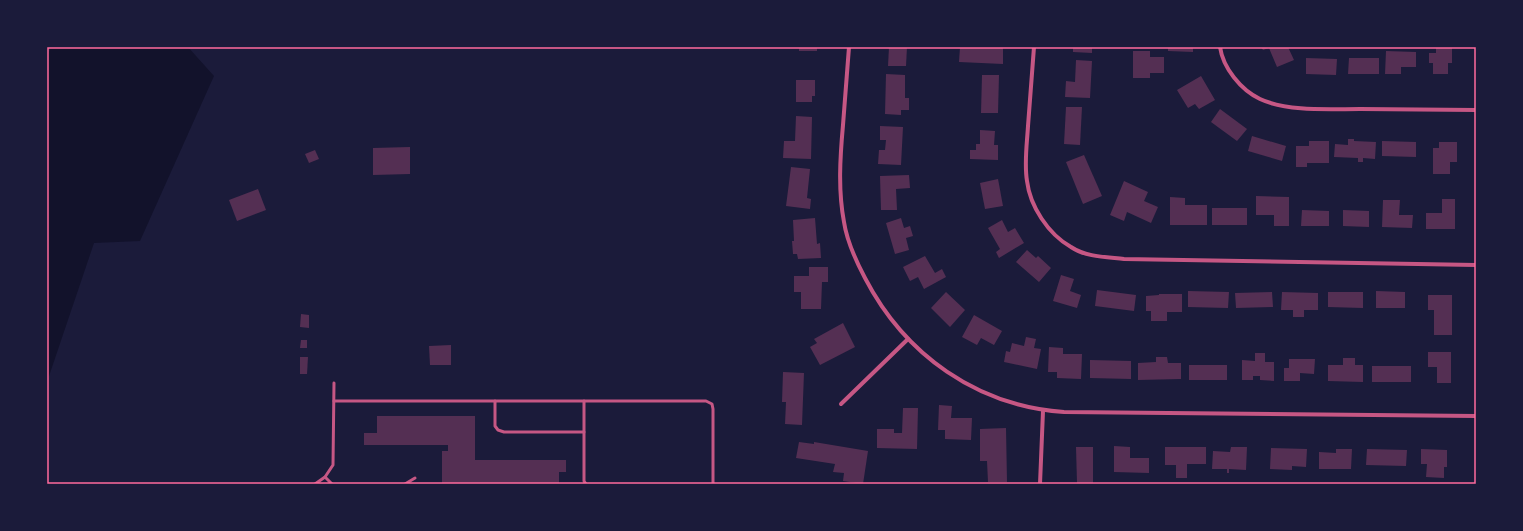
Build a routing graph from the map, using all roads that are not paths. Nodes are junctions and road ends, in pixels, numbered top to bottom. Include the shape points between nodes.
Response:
1 (849, 47) edge
2 (1034, 47) edge
3 (1220, 47) edge
4 (1476, 110) edge
5 (1476, 265) edge
6 (908, 339) junction
7 (334, 383) dead end
8 (495, 401) junction
9 (584, 401) junction
10 (334, 402) junction
11 (841, 404) dead end
12 (1043, 411) junction
13 (1476, 416) edge
14 (584, 432) junction
15 (326, 477) junction
16 (415, 478) dead end
17 (315, 484) edge
18 (332, 484) edge
19 (405, 484) edge
20 (586, 484) edge
21 (714, 484) edge
22 (1040, 484) edge

1 - 6 street via 840,162 840,190 847,237 872,292
2 - 5 street via 1026,154 1027,181 1034,205 1049,229 1071,248 1096,256 1124,260
3 - 4 street via 1230,71 1248,92 1260,99 1286,106 1323,109
6 - 11 street
6 - 12 street via 933,362 964,383 1000,399
7 - 10 lane
8 - 9 lane
8 - 10 lane
8 - 14 lane via 495,426 498,430
9 - 14 lane
9 - 21 lane via 706,401 712,404
10 - 15 lane via 333,465
12 - 13 street
12 - 22 street
14 - 20 lane
15 - 17 lane
15 - 18 lane
16 - 19 lane

